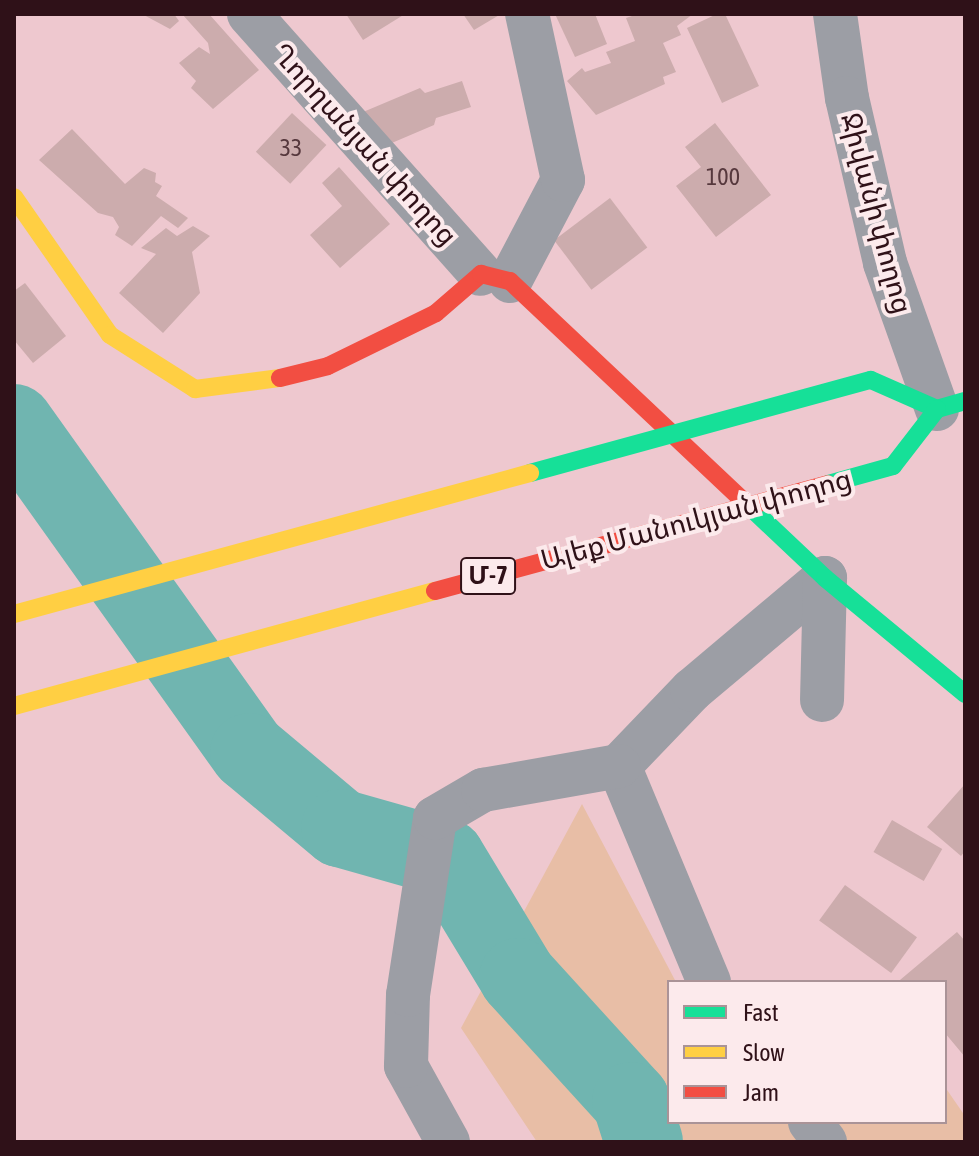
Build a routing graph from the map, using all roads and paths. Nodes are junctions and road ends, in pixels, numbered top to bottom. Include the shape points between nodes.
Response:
1 (249, 14) edge
2 (527, 14) edge
3 (835, 14) edge
4 (14, 197) edge
5 (496, 277) junction
6 (951, 405) edge
7 (825, 578) junction
8 (14, 614) edge
9 (965, 694) edge
10 (822, 700) dead end
11 (14, 706) edge
12 (619, 766) junction
13 (708, 980) edge
14 (812, 1124) edge
15 (448, 1142) edge
16 (825, 1142) edge

1 - 5 street, Ղորղանյան փողոց
2 - 5 street via 563,180
3 - 6 street, Ջիվանի փողոց via 847,98 885,263
4 - 5 main road via 110,335 195,389 256,384 328,366
5 - 7 main road
6 - 8 main road, bridge via 871,380
6 - 11 main road, Ալեք Մանուկյան փողոց / Մ-7, bridge via 893,466
7 - 9 main road
7 - 10 street
7 - 12 street via 692,690
12 - 13 street
12 - 15 street via 483,790 435,818 416,942 406,1066
14 - 16 street

